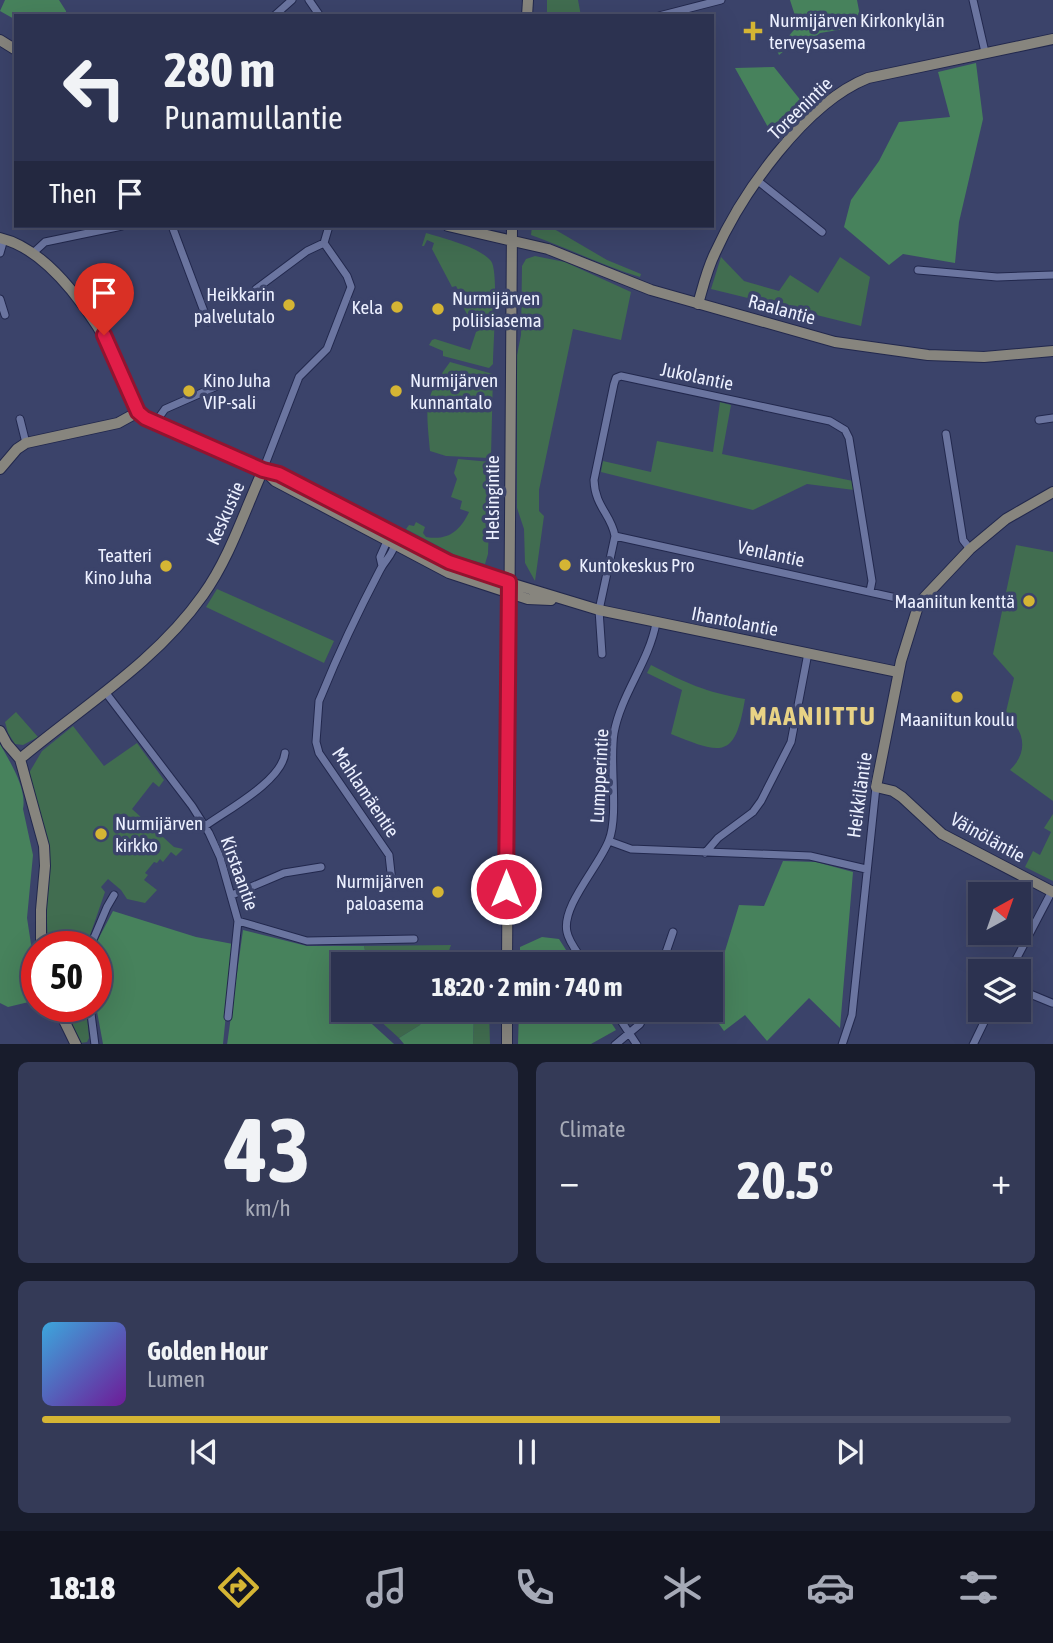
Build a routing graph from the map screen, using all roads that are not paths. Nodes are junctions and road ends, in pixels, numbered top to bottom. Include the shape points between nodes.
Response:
1 (292, 0) edge
2 (721, 0) edge
3 (973, 0) edge
4 (276, 14) edge
5 (667, 14) edge
6 (1053, 38) edge
7 (985, 52) junction
8 (758, 181) junction
9 (112, 228) edge
10 (173, 228) edge
11 (328, 228) edge
12 (457, 228) edge
13 (512, 228) edge
14 (822, 232) dead end
15 (2, 238) edge
16 (512, 241) junction
17 (324, 243) junction
18 (0, 253) edge
19 (33, 253) junction
20 (918, 270) dead end
21 (1053, 275) edge
22 (256, 289) dead end
23 (0, 299) edge
24 (698, 304) junction
25 (5, 315) dead end
26 (208, 322) dead end
27 (1053, 351) edge
28 (215, 387) dead end
29 (138, 412) junction
30 (1053, 418) edge
31 (20, 419) dead end
32 (1039, 421) dead end
33 (155, 423) junction
34 (946, 434) dead end
35 (26, 443) junction
36 (0, 469) edge
37 (263, 470) junction
38 (1053, 492) edge
39 (615, 536) junction
40 (392, 539) junction
41 (970, 549) junction
42 (509, 588) junction
43 (870, 591) junction
44 (919, 603) junction
45 (599, 610) junction
46 (656, 623) junction
47 (808, 653) junction
48 (601, 654) dead end
49 (898, 672) junction
50 (106, 692) junction
51 (0, 731) edge
52 (285, 753) dead end
53 (20, 759) junction
54 (876, 787) junction
55 (205, 826) junction
56 (609, 841) junction
57 (705, 853) junction
58 (321, 867) dead end
59 (866, 869) junction
60 (392, 882) dead end
61 (1052, 892) edge
62 (114, 895) dead end
63 (232, 895) junction
64 (238, 921) junction
65 (41, 931) edge
66 (97, 931) edge
67 (673, 932) dead end
68 (414, 939) dead end
69 (507, 952) edge
70 (578, 952) edge
71 (666, 952) edge
72 (1016, 959) edge
73 (1031, 994) edge
74 (1052, 1003) edge
75 (228, 1017) dead end
76 (65, 1022) edge
77 (92, 1022) edge
78 (507, 1022) edge
79 (622, 1022) edge
80 (641, 1022) edge
81 (984, 1022) edge
82 (629, 1034) junction
83 (76, 1044) edge
84 (95, 1044) edge
85 (507, 1044) edge
86 (616, 1044) edge
87 (636, 1044) edge
88 (842, 1044) edge
89 (973, 1044) edge

1 - 4 street
2 - 5 street
3 - 7 street
6 - 7 street, Toreenintie
7 - 8 street, Toreenintie via 849,86 815,114
8 - 14 street
8 - 24 street, Toreenintie via 715,253
9 - 19 street via 45,242
10 - 26 street
11 - 17 street
12 - 16 street, Raalantie
13 - 16 street, Helsingintie
15 - 18 street
15 - 19 street
16 - 24 street, Raalantie via 565,254 634,284
16 - 42 street, Helsingintie
17 - 22 street
17 - 37 street, Keskustie via 351,288 327,349 299,377
19 - 29 street via 89,311
20 - 21 street
23 - 25 street
24 - 27 street, Raalantie via 880,350 985,357
28 - 33 street via 165,409
29 - 33 street, Ihantolantie
29 - 35 street via 118,423
30 - 32 street
31 - 35 street
33 - 37 street, Ihantolantie
34 - 41 street via 963,540
35 - 36 street
37 - 40 street, Ihantolantie via 279,474
37 - 50 street, Keskustie via 203,595 167,639
38 - 41 street, Heikkiläntie via 1014,514
39 - 43 street, Venlantie
39 - 43 street, Jukolantie via 599,505 594,480 614,384 621,376 830,421 845,430 872,581
39 - 45 street
40 - 42 street, Ihantolantie
40 - 60 street, Mahlamäentie via 380,557 382,566 319,701 316,742 389,855
41 - 44 street, Heikkiläntie
42 - 45 street, Ihantolantie
42 - 69 street, Helsingintie
43 - 44 street, Venlantie
44 - 49 street, Heikkiläntie
45 - 46 street, Ihantolantie
45 - 48 street
46 - 47 street, Ihantolantie
46 - 56 street, Lumpperintie via 614,735
47 - 49 street, Ihantolantie
47 - 57 street via 791,741 761,801
49 - 54 street, Heikkiläntie
50 - 53 street, Keskustie
50 - 55 street, Kirstaantie
51 - 53 street
52 - 55 street via 284,762 268,781
53 - 65 street via 44,846
54 - 59 street, Heikkiläntie
54 - 61 street, Väinöläntie via 902,797 942,834
55 - 63 street, Kirstaantie
56 - 57 street via 631,849
56 - 70 street, Lumpperintie via 570,908 567,934
57 - 59 street via 810,856
58 - 63 street via 284,873
59 - 88 street, Heikkiläntie via 852,1015
61 - 72 street
62 - 66 street
63 - 64 street, Kirstaantie
64 - 68 street, Kirstaantie via 307,941
64 - 75 street
67 - 71 street
73 - 74 street
76 - 83 street
77 - 84 street
78 - 85 street
79 - 82 street
80 - 82 street
81 - 89 street
82 - 86 street
82 - 87 street

